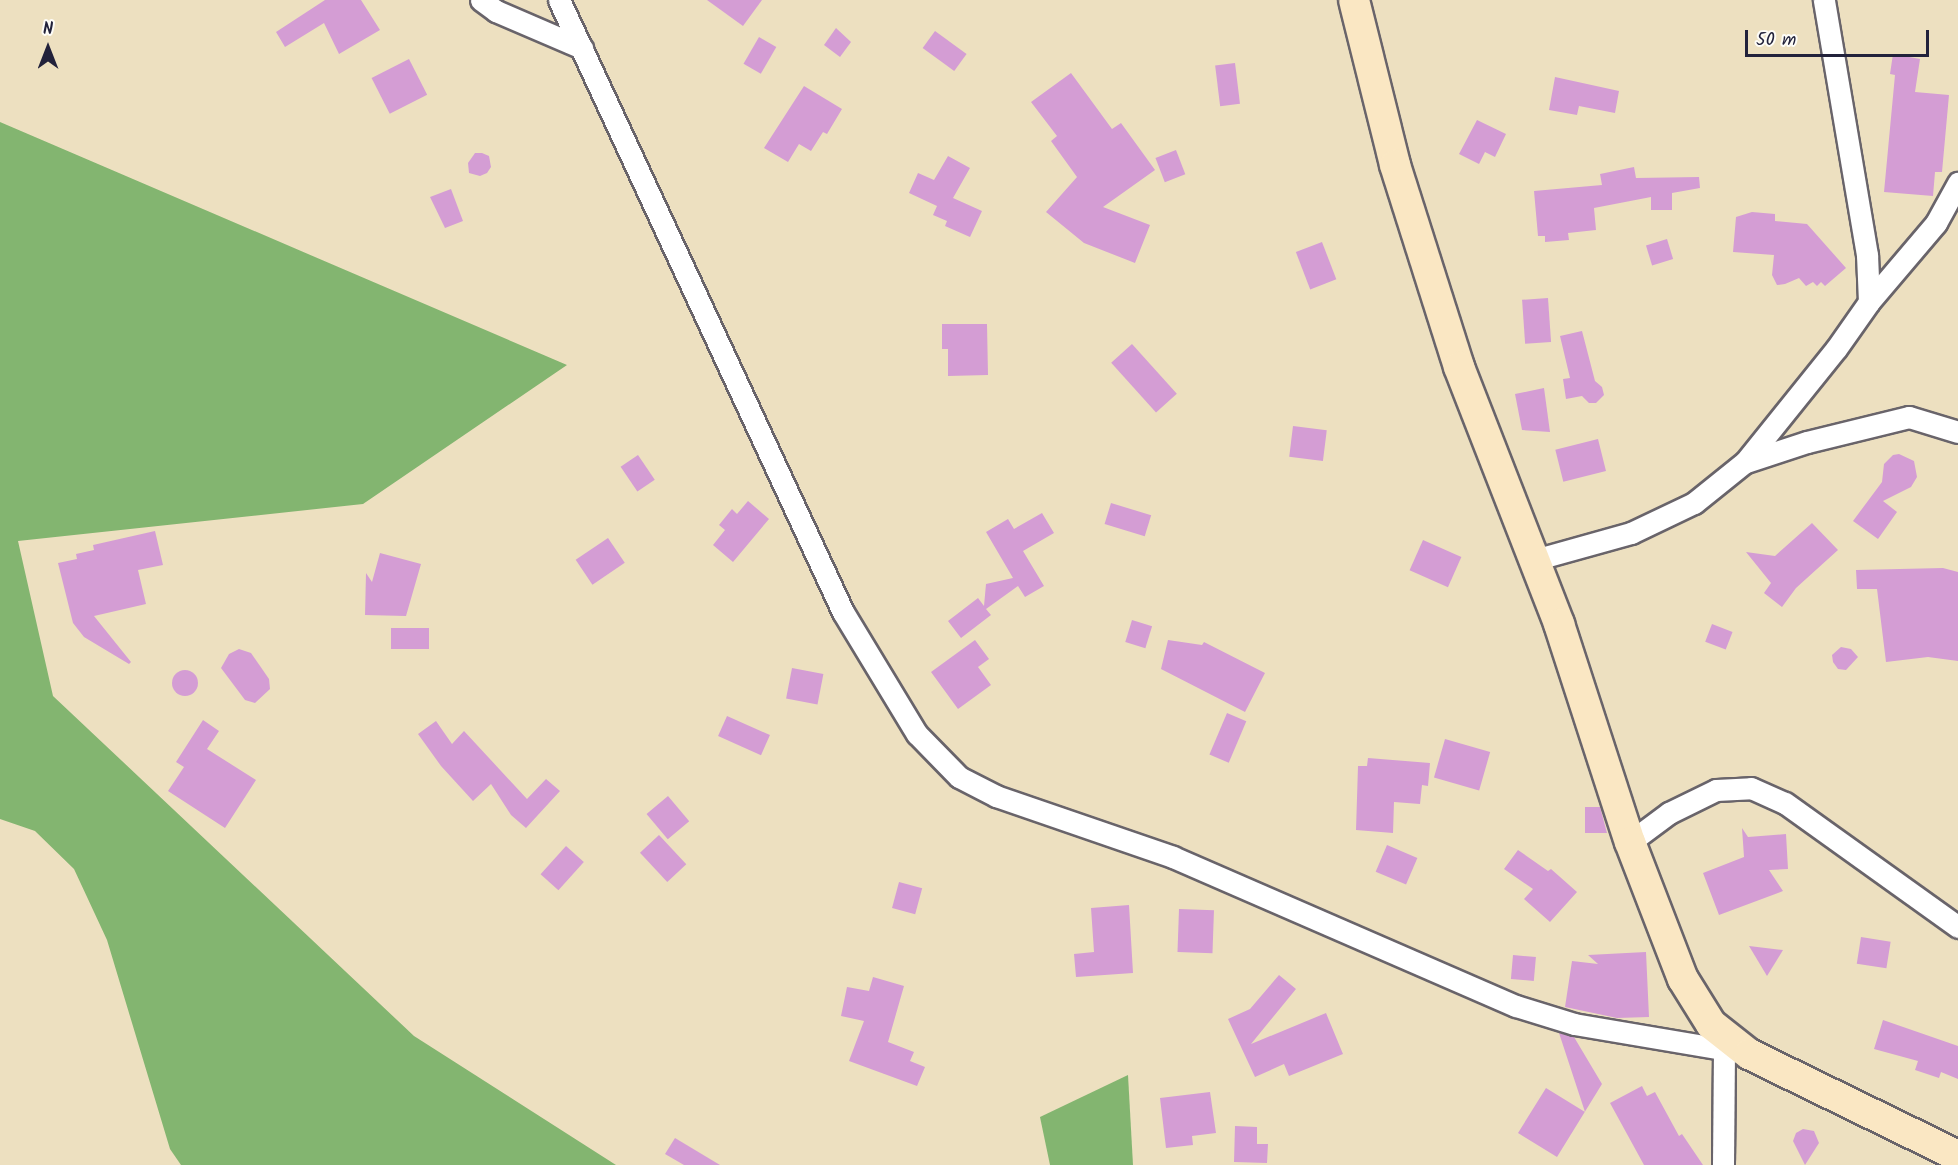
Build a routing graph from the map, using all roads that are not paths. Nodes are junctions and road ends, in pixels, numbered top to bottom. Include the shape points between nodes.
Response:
1 (481, 0) edge
2 (559, 0) edge
3 (1354, 0) edge
4 (1824, 0) edge
5 (582, 48) junction
6 (1958, 183) edge
7 (1869, 302) junction
8 (1958, 432) edge
9 (1745, 462) junction
10 (1534, 560) junction
11 (1630, 842) junction
12 (1958, 927) edge
13 (1737, 1052) junction
14 (1958, 1156) edge
15 (1723, 1165) edge

1 - 5 street via 496,11
2 - 5 street
3 - 10 street via 1395,165 1459,368
4 - 7 street via 1867,255
5 - 13 street via 843,612 917,734 959,777 996,796 1173,857 1516,1006 1574,1024
6 - 7 street via 1936,224
7 - 9 street via 1836,350
8 - 9 street via 1910,417 1807,441
9 - 10 street via 1694,503 1631,533
10 - 11 street via 1559,624
11 - 12 street via 1668,813 1716,790 1751,788 1785,803
11 - 13 street via 1683,979 1711,1024
13 - 14 street
13 - 15 street

